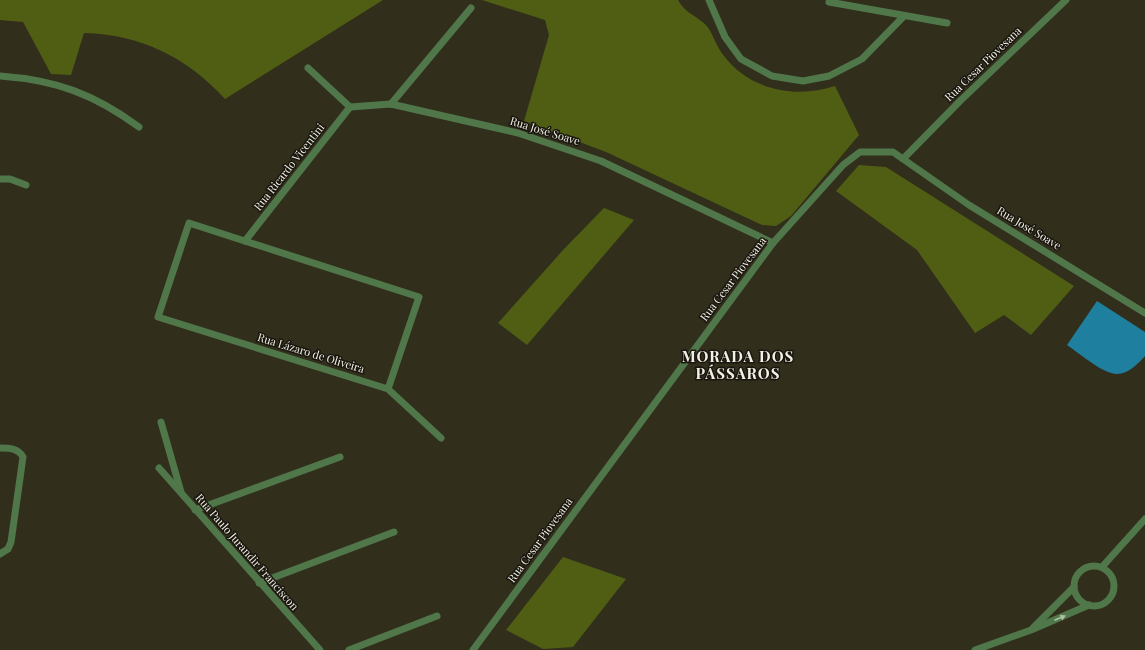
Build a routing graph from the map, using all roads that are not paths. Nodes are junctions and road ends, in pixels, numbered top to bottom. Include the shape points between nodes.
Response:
1 (708, 0) edge
2 (1066, 0) edge
3 (829, 2) dead end
4 (471, 8) dead end
5 (904, 16) junction
6 (947, 23) dead end
7 (308, 68) dead end
8 (0, 76) edge
9 (391, 104) junction
10 (350, 107) junction
11 (139, 127) dead end
12 (903, 159) junction
13 (0, 179) edge
14 (26, 185) dead end
15 (245, 241) junction
16 (774, 242) junction
17 (1145, 313) edge
18 (388, 389) junction
19 (161, 422) dead end
20 (441, 438) dead end
21 (0, 448) edge
22 (340, 457) dead end
23 (159, 468) dead end
24 (181, 494) junction
25 (195, 510) junction
26 (1145, 519) edge
27 (394, 532) dead end
28 (0, 554) edge
29 (1102, 567) junction
30 (259, 583) junction
31 (1074, 587) junction
32 (1089, 605) junction
33 (437, 616) dead end
34 (1031, 630) junction
35 (320, 650) edge
36 (349, 650) edge
37 (473, 650) edge
38 (975, 650) edge

1 - 5 street via 725,36 741,58 772,76 803,81 829,76 862,58
2 - 12 street, Rua Cesar Piovesana
3 - 5 street
4 - 9 street
5 - 6 street
7 - 10 street
8 - 11 street via 55,84 85,94 113,108
9 - 10 street, Rua José Soave
9 - 16 street, Rua José Soave via 518,133 601,161
10 - 15 street, Rua Ricardo Vicentini
12 - 16 street, Rua Cesar Piovesana via 893,152 860,152 844,164
12 - 17 street, Rua José Soave via 969,205
13 - 14 street via 10,179
15 - 18 street via 419,297
15 - 18 street, Rua Lázaro de Oliveira via 189,223 158,317
16 - 37 street, Rua Cesar Piovesana
18 - 20 street, Rua Lázaro de Oliveira
19 - 24 street
21 - 28 street via 20,452 22,463 11,542 8,549
22 - 25 street
23 - 24 street, Rua Paulo Jurandir Franciscon
24 - 25 street, Rua Paulo Jurandir Franciscon
25 - 30 street, Rua Paulo Jurandir Franciscon
26 - 29 street
27 - 30 street
29 - 31 street via 1089,566 1082,569
29 - 32 street via 1112,576 1114,589 1108,600 1096,606
30 - 35 street, Rua Paulo Jurandir Franciscon
31 - 32 street via 1078,599
31 - 34 street
34 -> 32 street
33 - 36 street
34 - 38 street

